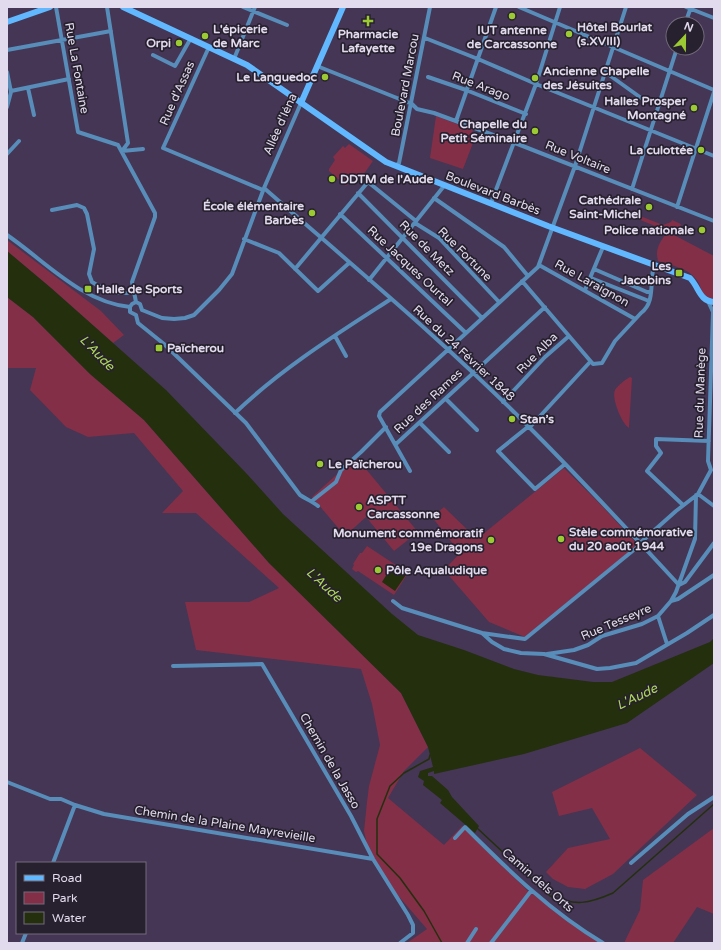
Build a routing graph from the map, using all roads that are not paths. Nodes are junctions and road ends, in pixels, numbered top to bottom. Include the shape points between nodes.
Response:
1 (50, 7) edge
2 (56, 7) edge
3 (107, 7) edge
4 (123, 7) edge
5 (243, 7) edge
6 (343, 7) edge
7 (430, 7) edge
8 (496, 7) edge
9 (519, 7) edge
10 (560, 7) edge
11 (626, 7) edge
12 (689, 8) edge
13 (254, 9) edge
14 (714, 18) edge
15 (7, 22) edge
16 (554, 22) junction
17 (287, 25) dead end
18 (111, 31) junction
19 (191, 38) junction
20 (425, 38) junction
21 (62, 39) junction
22 (209, 47) junction
23 (612, 47) junction
24 (7, 50) edge
25 (153, 55) dead end
26 (674, 56) edge
27 (234, 59) junction
28 (478, 59) junction
29 (317, 66) junction
30 (7, 72) edge
31 (605, 72) junction
32 (669, 72) junction
33 (428, 77) dead end
34 (69, 79) junction
35 (536, 84) junction
36 (28, 88) junction
37 (466, 90) junction
38 (11, 91) junction
39 (714, 91) edge
40 (644, 100) dead end
41 (301, 103) junction
42 (412, 104) junction
43 (7, 105) edge
44 (594, 108) junction
45 (526, 114) junction
46 (34, 115) dead end
47 (456, 121) junction
48 (652, 130) junction
49 (19, 141) dead end
50 (515, 143) junction
51 (7, 145) edge
52 (163, 148) joint
53 (695, 148) junction
54 (12, 149) junction
55 (143, 149) dead end
56 (122, 151) junction
57 (7, 154) edge
58 (714, 156) edge
59 (396, 166) junction
60 (575, 166) junction
61 (444, 186) junction
62 (264, 189) junction
63 (632, 189) junction
64 (358, 192) junction
65 (434, 198) junction
66 (491, 203) junction
67 (677, 207) junction
68 (52, 210) dead end
69 (340, 214) junction
70 (714, 221) edge
71 (416, 222) junction
72 (553, 228) junction
73 (7, 235) edge
74 (244, 238) junction
75 (322, 238) junction
76 (403, 238) junction
77 (604, 247) junction
78 (386, 258) junction
79 (349, 262) junction
80 (539, 265) junction
81 (654, 266) junction
82 (295, 269) junction
83 (594, 269) junction
84 (528, 276) junction
85 (590, 278) junction
86 (369, 280) junction
87 (522, 281) junction
88 (585, 290) junction
89 (133, 292) junction
90 (651, 292) junction
91 (391, 299) junction
92 (649, 301) junction
93 (136, 302) junction
94 (499, 302) junction
95 (711, 302) edge
96 (130, 307) junction
97 (544, 307) junction
98 (142, 310) junction
99 (713, 311) edge
100 (136, 315) junction
101 (482, 318) junction
102 (636, 318) junction
103 (466, 333) junction
104 (335, 336) junction
105 (568, 336) junction
106 (449, 350) junction
107 (346, 356) dead end
108 (591, 363) junction
109 (473, 374) junction
110 (446, 399) junction
111 (503, 402) junction
112 (235, 413) junction
113 (420, 423) junction
114 (386, 427) junction
115 (529, 427) junction
116 (477, 430) dead end
117 (708, 441) junction
118 (396, 444) junction
119 (449, 452) dead end
120 (565, 464) junction
121 (410, 471) dead end
122 (712, 471) edge
123 (697, 495) junction
124 (312, 501) junction
125 (683, 505) junction
126 (318, 506) dead end
127 (714, 506) edge
128 (641, 544) junction
129 (714, 544) edge
130 (714, 575) edge
131 (679, 585) junction
132 (393, 601) dead end
133 (670, 601) junction
134 (714, 615) edge
135 (658, 616) junction
136 (482, 633) junction
137 (667, 644) junction
138 (544, 654) junction
139 (173, 666) dead end
140 (7, 782) edge
141 (714, 797) edge
142 (75, 805) junction
143 (455, 838) dead end
144 (373, 859) junction
145 (53, 862) edge
146 (631, 863) dead end
147 (531, 891) junction
148 (476, 929) dead end
149 (400, 943) edge
150 (467, 943) edge
151 (492, 943) edge
152 (603, 943) edge

1 - 15 main road
2 - 21 street, Rue La Fontaine
3 - 18 street
4 - 19 main road, Boulevard Barbès
5 - 13 street
6 - 29 main road, Allée d'Iéna
7 - 20 street, Boulevard Marcou
8 - 28 street
9 - 16 street
10 - 16 street
11 - 23 street
12 - 14 street
13 - 17 street
13 - 27 street
16 - 23 street
16 - 35 street
18 - 21 street
18 - 56 street via 128,143
19 - 22 main road, Boulevard Barbès
19 - 25 street via 175,66
20 - 28 street
20 - 42 street, Boulevard Marcou
21 - 24 street
21 - 34 street, Rue La Fontaine
22 - 27 main road, Boulevard Barbès
22 - 52 street, Rue d'Assas
23 - 31 street
23 - 32 street
26 - 32 street
27 - 41 main road, Boulevard Barbès
28 - 35 street
28 - 37 street
29 - 41 main road, Allée d'Iéna
29 - 42 street, Rue Voltaire
30 - 38 street
31 - 40 street
31 - 44 street
32 - 39 street
32 - 48 street
33 - 37 street, Rue Arago
34 - 36 street
34 - 56 street, Rue La Fontaine via 78,132 118,144
35 - 44 street
35 - 45 street
36 - 38 street
36 - 46 street
37 - 45 street, Rue Arago
37 - 47 street
38 - 43 street
39 - 53 street
41 - 59 main road, Boulevard Barbès via 386,162
41 - 62 street, Allée d'Iéna
42 - 47 street, Rue Voltaire via 417,109
42 - 59 street, Boulevard Marcou via 399,163
44 - 48 street
44 - 60 street
45 - 50 street
47 - 50 street, Rue Voltaire
48 - 53 street
48 - 63 street
49 - 54 street
50 - 60 street, Rue Voltaire
50 - 66 street
51 - 54 street
52 - 62 street, Rue du 24 Février 1848
53 - 58 street
53 - 67 street
54 - 57 street
55 - 56 street
56 - 89 street via 156,217 132,282
59 - 61 main road, Boulevard Barbès
60 - 63 street, Rue Voltaire
60 - 72 street
61 - 65 street
61 - 66 main road, Boulevard Barbès
62 - 74 street, Allée d'Iéna
62 - 75 street, Rue du 24 Février 1848
63 - 67 street, Rue Voltaire
64 - 69 street
64 - 71 street, Rue Fortune via 368,182
64 - 76 street, Rue de Metz
65 - 71 street
65 - 84 street via 504,247
66 - 72 main road, Boulevard Barbès
67 - 70 street, Rue Voltaire
68 - 89 street via 77,205 84,208 94,249 89,274 92,282 109,292
69 - 75 street
69 - 78 street, Rue Jacques Ourtal
71 - 76 street
71 - 94 street, Rue Fortune via 439,238
72 - 77 main road, Boulevard Barbès
72 - 80 street
73 - 96 street via 67,281 94,297
74 - 82 street via 275,251
74 - 98 street, Allée d'Iéna via 232,274 194,315 174,320
75 - 79 street, Rue du 24 Février 1848
75 - 82 street
76 - 78 street
76 - 101 street, Rue de Metz
77 - 81 main road, Boulevard Barbès
77 - 83 street
78 - 86 street
78 - 103 street, Rue Jacques Ourtal
79 - 82 street via 318,291
79 - 86 street, Rue du 24 Février 1848
80 - 84 street
80 - 88 street, Rue Laraignon
81 - 90 street
81 - 95 main road, Boulevard Barbès via 690,278 701,296
83 - 85 street
83 - 90 street
84 - 87 street
85 - 88 street
85 - 92 street
86 - 91 street, Rue du 24 Février 1848
87 - 94 street
87 - 97 street
88 - 102 street, Rue Laraignon
89 - 93 street
90 - 92 street
91 - 104 street
91 - 106 street, Rue du 24 Février 1848
92 - 102 street via 645,310
93 - 96 street
93 - 98 street
94 - 101 street
95 - 99 street, Rue du Manège
96 - 100 street via 130,312
97 - 105 street
97 - 109 street, Rue des Rames
98 - 100 street
99 - 117 street, Rue du Manège
100 - 112 street via 138,323 164,344
101 - 103 street
102 - 108 street via 615,341 602,363
103 - 106 street
104 - 107 street
104 - 112 street via 271,381
105 - 108 street
105 - 111 street, Rue Alba
106 - 109 street, Rue du 24 Février 1848
106 - 114 street via 380,412 379,416
108 - 115 street
109 - 110 street, Rue des Rames
109 - 111 street, Rue du 24 Février 1848
110 - 113 street, Rue des Rames
110 - 116 street
111 - 115 street, Rue du 24 Février 1848
112 - 124 street via 253,430 300,495
113 - 118 street, Rue des Rames
113 - 119 street
114 - 118 street
114 - 124 street via 340,470 336,482
115 - 120 street, Rue du 24 Février 1848
115 - 120 street via 498,451 535,489
117 - 122 street, Rue du Manège via 708,461
117 - 125 street via 656,440 656,446 661,453 647,471
118 - 121 street
120 - 128 street, Rue du 24 Février 1848
122 - 123 street
123 - 125 street
123 - 127 street
123 - 131 street, Rue Tesseyre via 695,538
124 - 126 street
125 - 128 street
128 - 131 street, Rue du 24 Février 1848
128 - 136 street via 525,639
129 - 131 street via 685,582
130 - 133 street via 678,599
131 - 133 street, Rue Tesseyre
132 - 136 street via 402,608
133 - 135 street, Rue Tesseyre
134 - 137 street
135 - 137 street
135 - 138 street, Rue Tesseyre via 642,624 602,636 573,652
136 - 138 street via 504,649
137 - 138 street via 636,662 597,669
139 - 144 street, Chemin de la Jasso via 262,664
140 - 142 street, Chemin de la Plaine Mayrevieille via 50,799 61,799
141 - 146 street via 688,814
142 - 144 street, Chemin de la Plaine Mayrevieille via 104,814
142 - 145 street
143 - 147 street, Camin dels Orts via 466,827
144 - 149 street, Chemin de la Jasso via 413,925 413,933
147 - 151 street
147 - 152 street, Camin dels Orts
148 - 150 street

